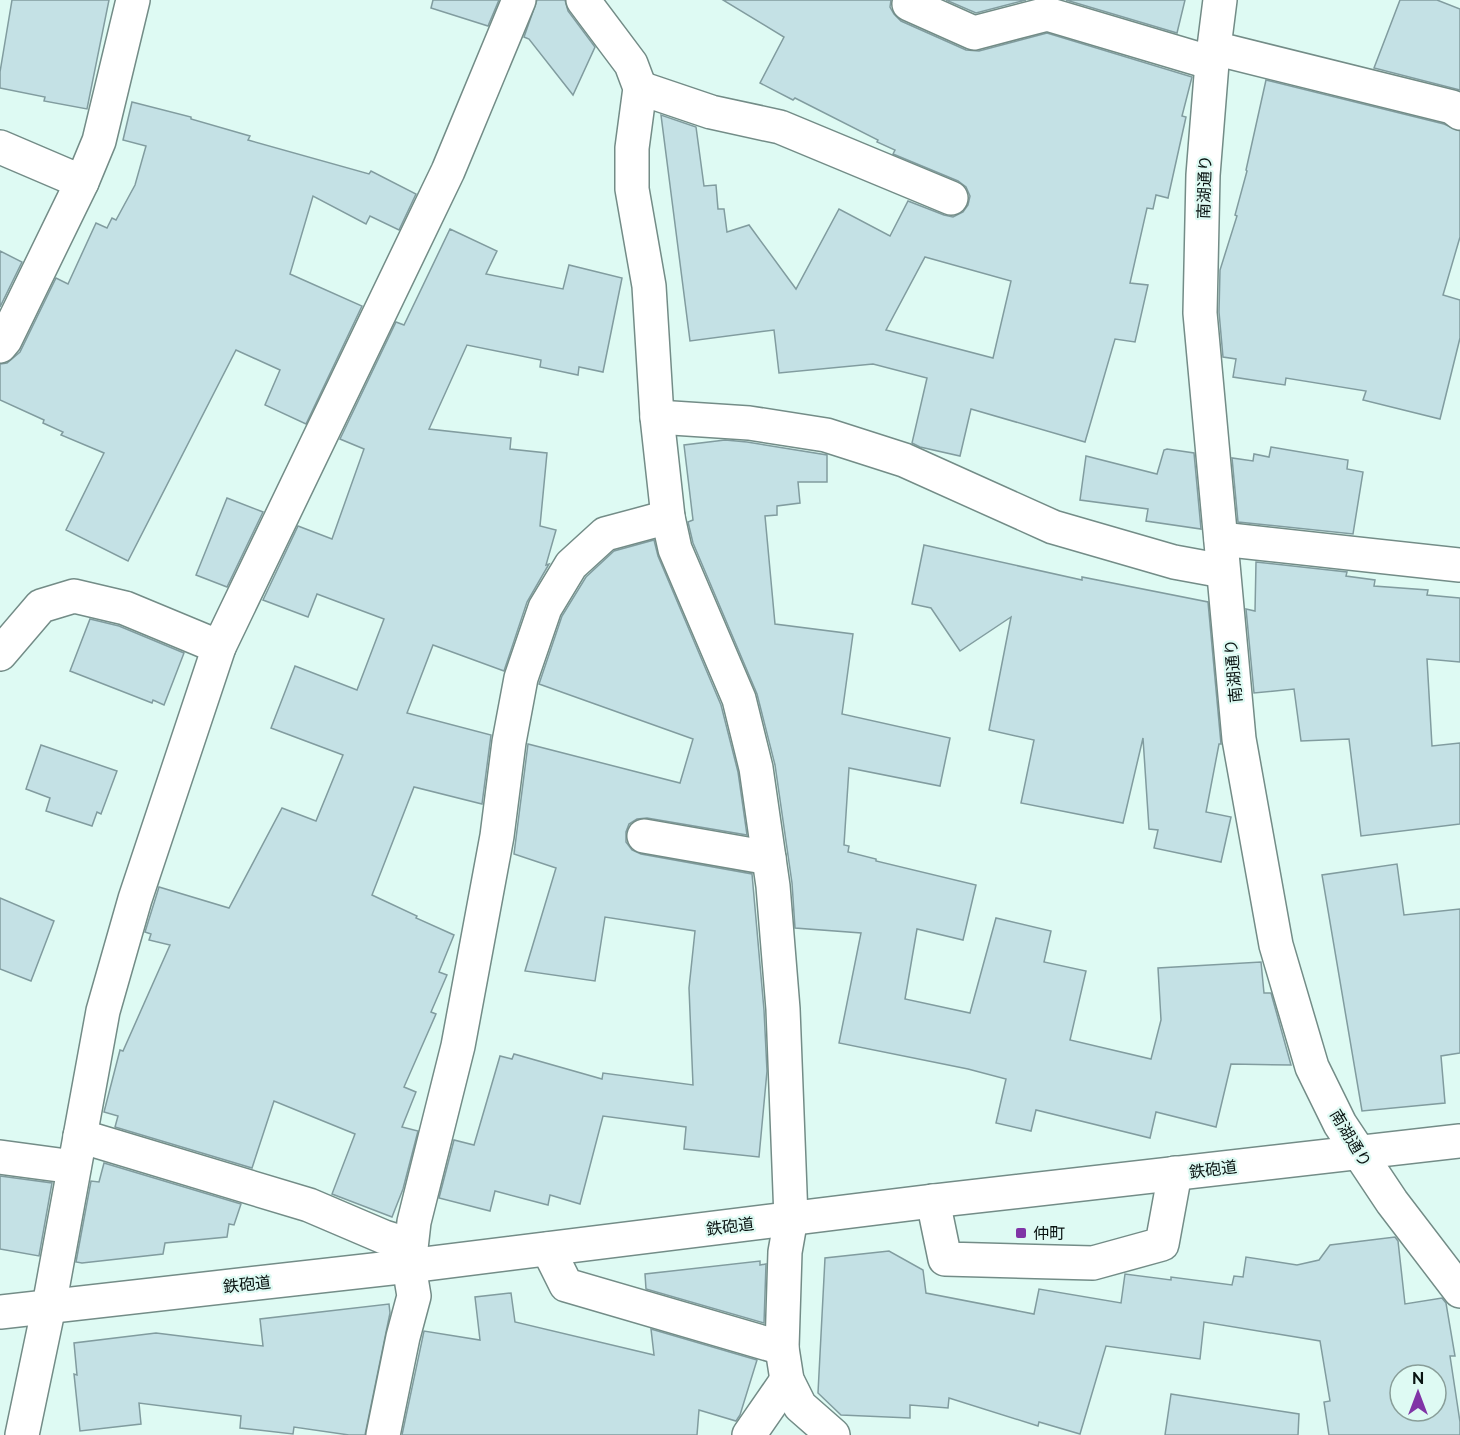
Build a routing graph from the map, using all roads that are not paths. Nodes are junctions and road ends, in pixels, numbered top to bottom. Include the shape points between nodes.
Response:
1 (133, 0) edge
2 (519, 0) edge
3 (583, 0) edge
4 (1220, 0) edge
5 (909, 4) dead end
6 (1213, 56) junction
7 (640, 88) junction
8 (1460, 113) edge
9 (0, 147) edge
10 (82, 182) junction
11 (951, 198) dead end
12 (0, 346) edge
13 (657, 417) junction
14 (668, 517) junction
15 (1221, 539) junction
16 (1460, 565) edge
17 (1223, 571) junction
18 (219, 647) junction
19 (0, 654) edge
20 (644, 836) dead end
21 (769, 858) junction
22 (1460, 1141) edge
23 (77, 1152) junction
24 (1358, 1152) junction
25 (0, 1157) edge
26 (1175, 1173) junction
27 (933, 1201) junction
28 (791, 1218) junction
29 (548, 1248) junction
30 (410, 1256) junction
31 (1460, 1291) edge
32 (49, 1306) junction
33 (0, 1312) edge
34 (782, 1348) junction
35 (787, 1380) junction
36 (22, 1435) edge
37 (382, 1435) edge
38 (749, 1435) edge
39 (833, 1435) edge

1 - 10 street via 99,141
2 - 18 street via 448,171
3 - 7 street via 631,64
4 - 6 street, 南湖通り
5 - 6 street via 974,33 1047,14
6 - 8 street via 1452,107
6 - 15 street, 南湖通り via 1203,175 1200,313
7 - 11 street via 711,112 780,127
7 - 13 street via 632,148 632,189 648,286
9 - 10 street
10 - 12 street
13 - 14 street
13 - 17 street via 749,423 826,435 904,460 1053,527 1174,562
14 - 21 street via 675,549 739,699 756,768
14 - 30 street via 605,534 571,565 545,608 521,678 497,836 458,1046 414,1222
15 - 16 street
15 - 17 street, 南湖通り
17 - 24 street, 南湖通り via 1239,739 1276,945 1312,1067
18 - 19 street via 125,608 74,596 41,606
18 - 23 street via 135,898 103,1011
20 - 21 street
21 - 28 street via 783,1009
22 - 24 street, 鉄砲道
23 - 25 street
23 - 30 street via 309,1205 384,1237
23 - 32 street
24 - 26 street, 鉄砲道
24 - 31 street, 南湖通り
26 - 27 street, 鉄砲道
26 - 27 street via 1162,1244 1093,1263 945,1259
27 - 28 street, 鉄砲道
28 - 29 street, 鉄砲道
28 - 34 street via 785,1252
29 - 30 street, 鉄砲道
29 - 34 street via 566,1285
30 - 32 street, 鉄砲道
30 - 37 street via 414,1296
32 - 33 street, 鉄砲道
32 - 36 street
34 - 35 street
35 - 38 street
35 - 39 street via 800,1406

